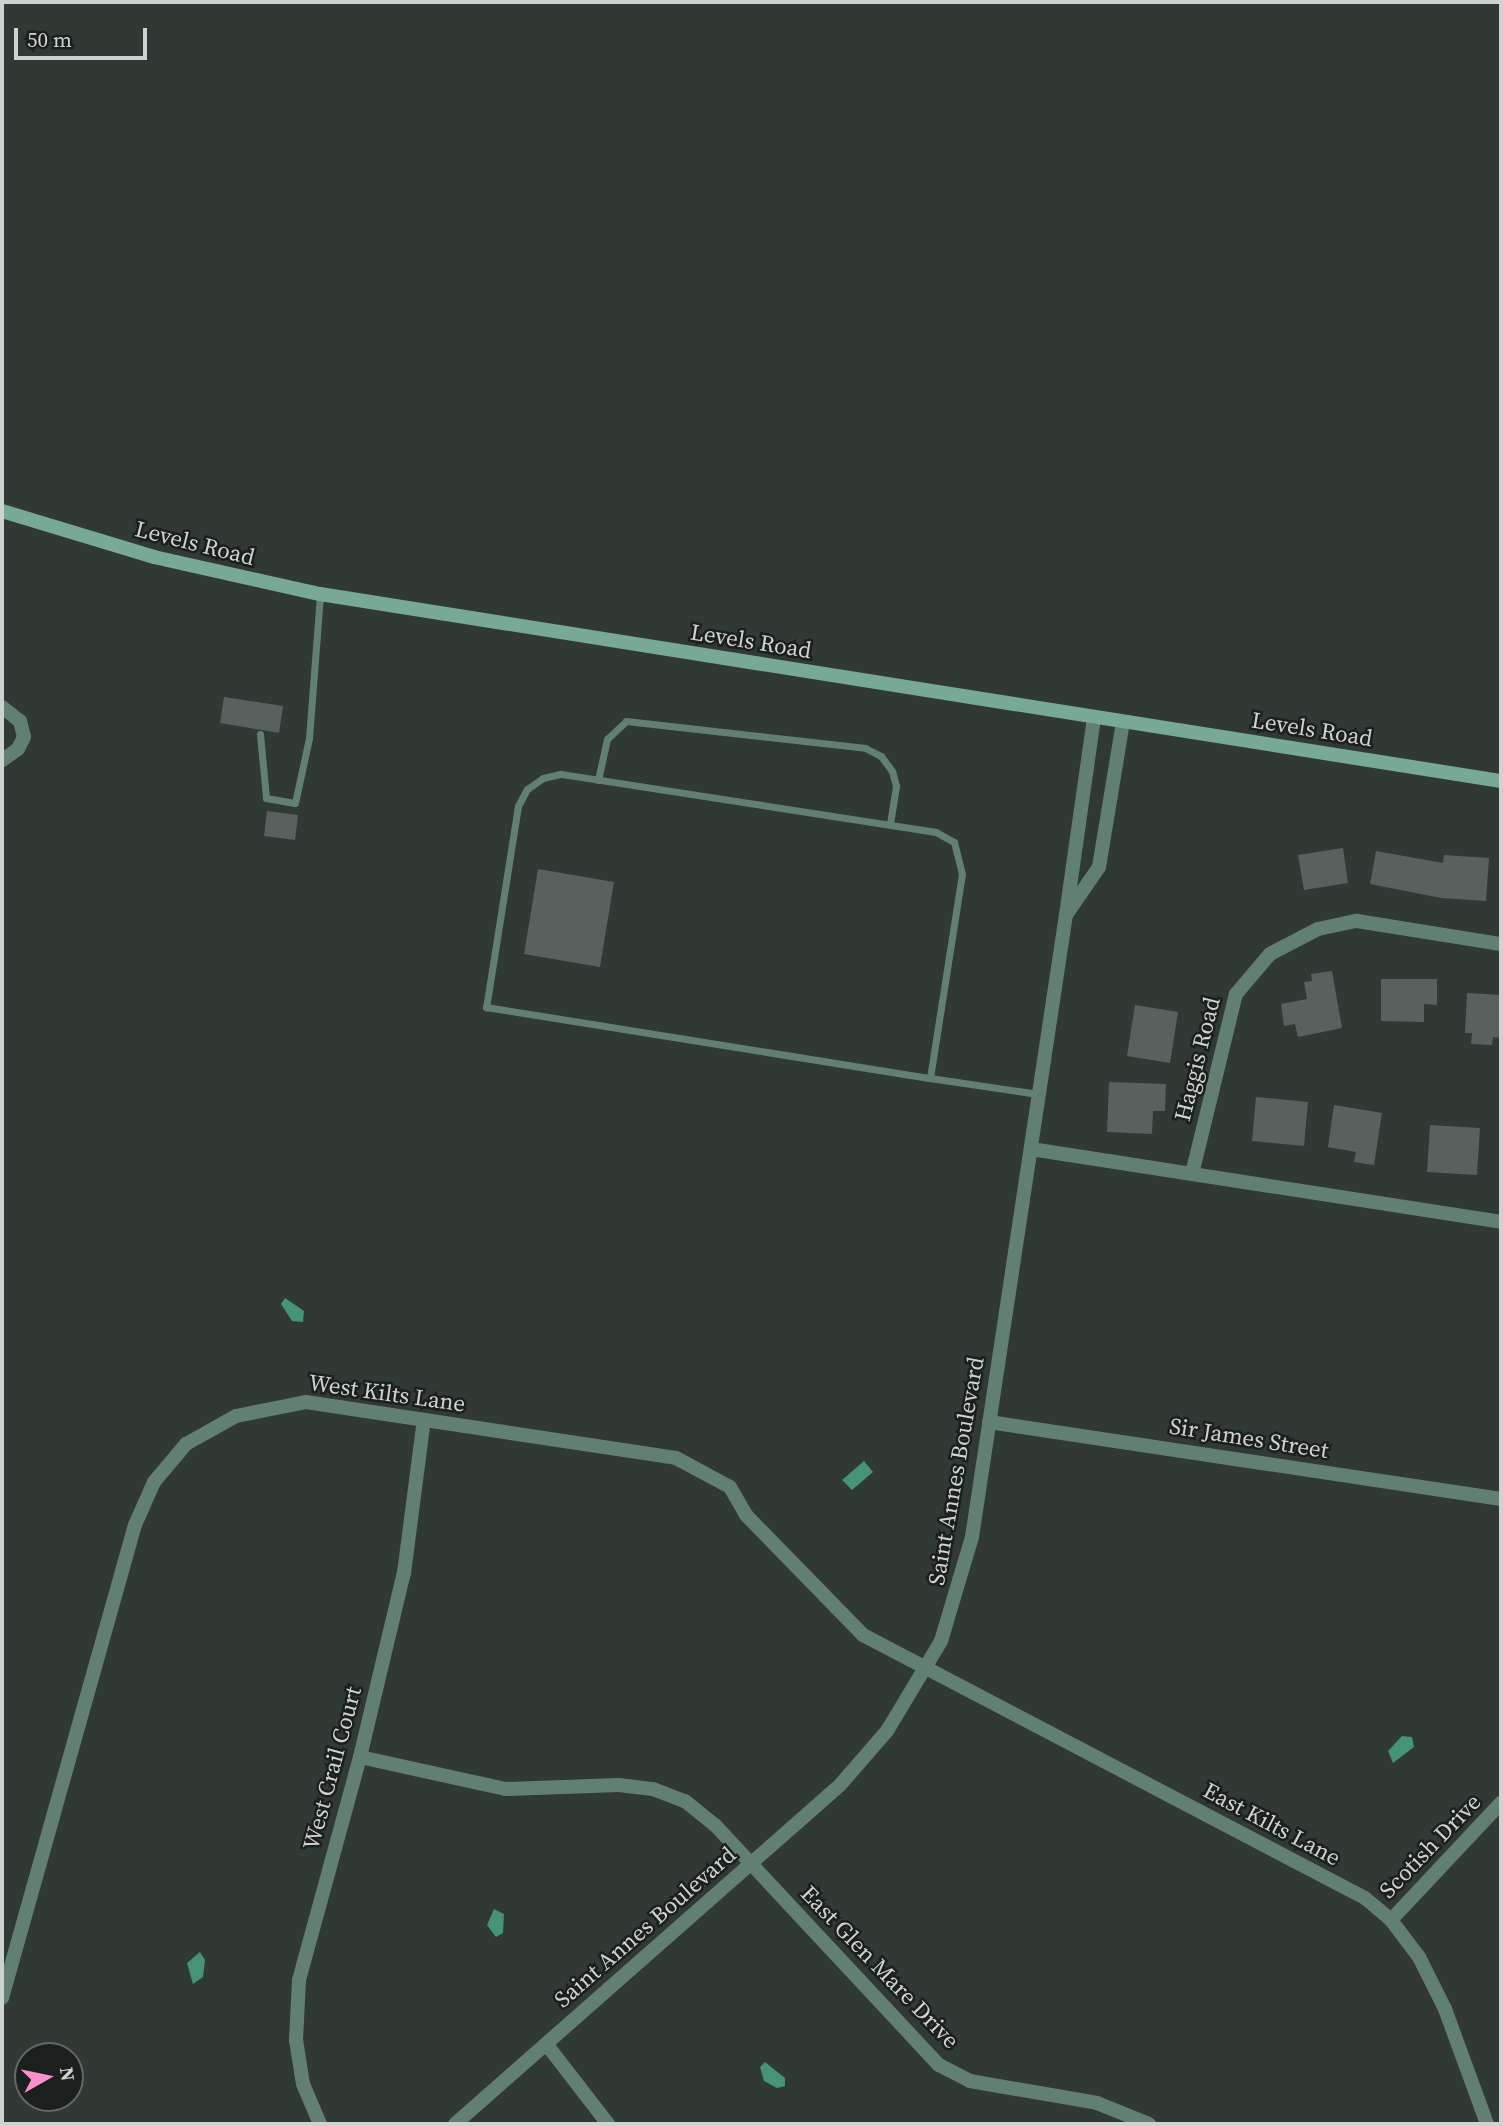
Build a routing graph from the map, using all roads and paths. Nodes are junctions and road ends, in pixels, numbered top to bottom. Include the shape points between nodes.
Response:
1 (2, 512) edge
2 (320, 594) junction
3 (2, 707) edge
4 (1094, 718) junction
5 (1123, 722) junction
6 (260, 734) dead end
7 (2, 760) edge
8 (598, 780) junction
9 (1501, 781) edge
10 (890, 824) junction
11 (1066, 915) junction
12 (1501, 944) edge
13 (930, 1078) junction
14 (1039, 1094) junction
15 (1031, 1149) junction
16 (1192, 1174) junction
17 (1501, 1222) edge
18 (424, 1420) junction
19 (989, 1422) junction
20 (1501, 1499) edge
21 (926, 1669) junction
22 (360, 1757) junction
23 (1501, 1803) edge
24 (751, 1865) junction
25 (1391, 1920) junction
26 (2, 1998) edge
27 (547, 2045) junction
28 (320, 2124) edge
29 (455, 2124) edge
30 (608, 2124) edge
31 (1149, 2124) edge
32 (1487, 2124) edge

1 - 2 main road, Levels Road via 154,558
2 - 4 main road, Levels Road
2 - 6 lane via 309,738 295,803 266,798
3 - 7 street via 20,721 24,737 18,750
4 - 5 main road, Levels Road
4 - 11 street, Saint Annes Boulevard
5 - 9 main road, Levels Road
5 - 11 street, Saint Annes Boulevard via 1099,867
8 - 10 lane
8 - 10 lane via 607,739 626,721 865,748 881,757 892,771 896,786
8 - 13 lane via 560,774 543,778 527,789 518,806 486,1007
10 - 13 lane via 936,831 954,842 961,856
11 - 14 street, Saint Annes Boulevard
12 - 16 street, Haggis Road via 1357,921 1318,929 1270,954 1236,994
13 - 14 lane
14 - 15 street, Saint Annes Boulevard
15 - 16 street
15 - 19 street, Saint Annes Boulevard
16 - 17 street
18 - 21 street, West Kilts Lane via 676,1458 697,1468 730,1487 746,1515 842,1618
18 - 22 street, West Crail Court via 404,1573
18 - 26 street, West Kilts Lane via 306,1402 271,1406 236,1416 186,1444 154,1482 135,1525
19 - 20 street, Sir James Street
19 - 21 street, Saint Annes Boulevard via 964,1574
21 - 24 street, Saint Annes Boulevard via 863,1762
21 - 25 street, East Kilts Lane via 1366,1898
22 - 24 street, East Glen Mare Drive via 505,1789 619,1785 653,1789 685,1801
22 - 28 street, West Crail Court via 299,1980 296,2040 303,2084
23 - 25 street, Scotish Drive
24 - 27 street, Saint Annes Boulevard
24 - 31 street, East Glen Mare Drive via 939,2065 970,2081 1097,2103
25 - 32 street, East Kilts Lane via 1419,1957 1446,2009
27 - 29 street, Saint Annes Boulevard
27 - 30 street

